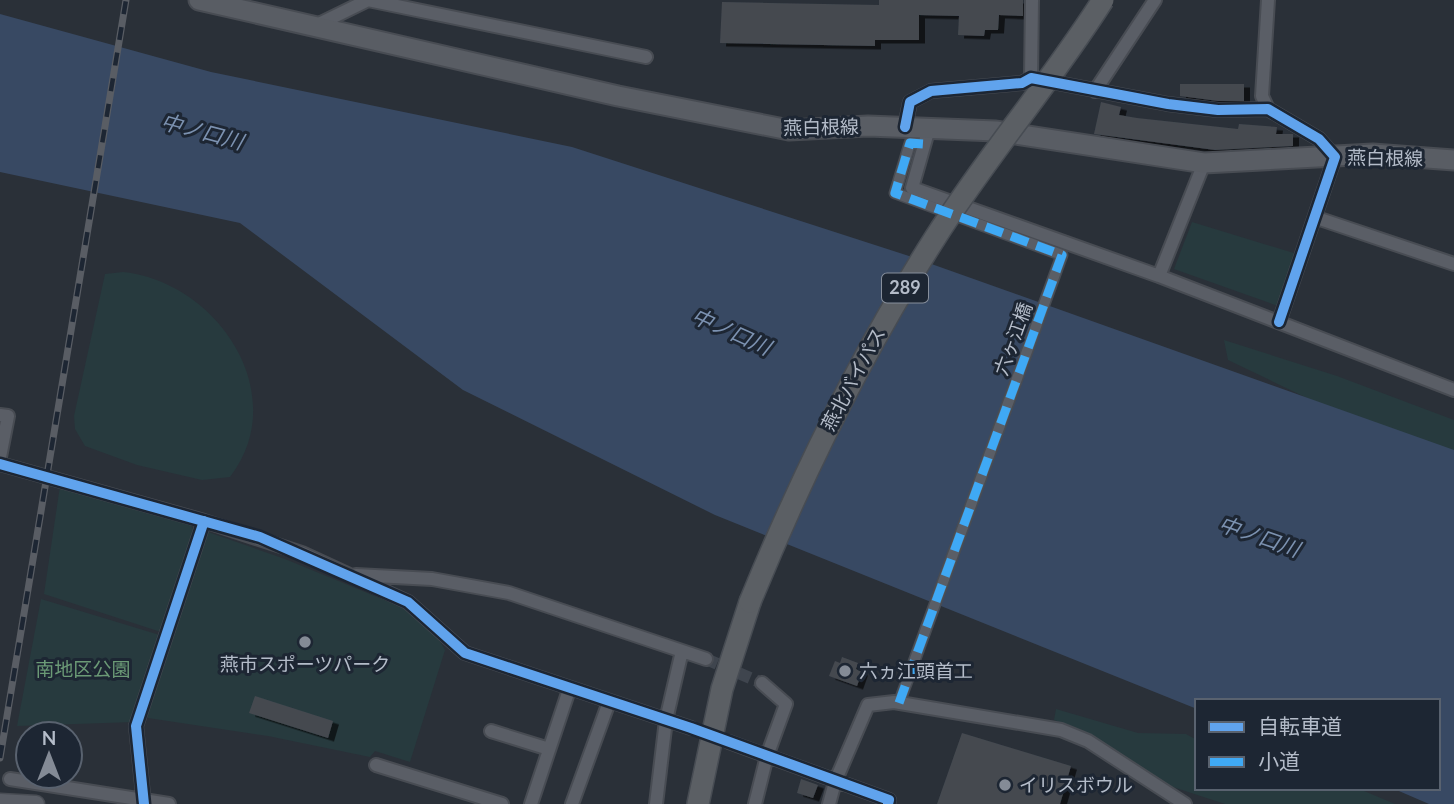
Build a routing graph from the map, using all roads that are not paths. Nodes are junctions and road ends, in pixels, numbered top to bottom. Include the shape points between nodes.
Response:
1 (199, 0) edge
2 (368, 0) edge
3 (1032, 0) edge
4 (1103, 0) edge
5 (1155, 0) edge
6 (1268, 0) edge
7 (312, 28) junction
8 (646, 57) dead end
9 (1031, 78) junction
10 (1095, 91) junction
11 (1268, 109) junction
12 (905, 127) junction
13 (927, 136) junction
14 (1335, 157) junction
15 (1454, 160) edge
16 (1203, 163) junction
17 (1317, 218) junction
18 (1454, 264) edge
19 (1160, 276) junction
20 (1279, 321) junction
21 (1454, 390) edge
22 (0, 415) edge
23 (0, 457) edge
24 (0, 464) edge
25 (204, 521) junction
26 (349, 574) junction
27 (682, 651) junction
28 (706, 659) tunnel mouth
29 (762, 683) tunnel mouth
30 (569, 690) junction
31 (609, 702) junction
32 (899, 703) junction
33 (666, 720) junction
34 (691, 728) dead end
35 (491, 731) dead end
36 (729, 742) dead end
37 (550, 749) junction
38 (767, 756) junction
39 (376, 765) dead end
40 (10, 779) dead end
41 (835, 782) junction
42 (1168, 793) junction
43 (0, 802) edge
44 (144, 802) edge
45 (36, 804) edge
46 (169, 804) edge
47 (502, 804) edge
48 (531, 804) edge
49 (572, 804) edge
50 (656, 804) edge
51 (698, 804) edge
52 (755, 804) edge
53 (829, 804) edge
54 (888, 804) edge
55 (1185, 804) edge
56 (1197, 804) edge

1 - 7 main road, 燕白根線
2 - 7 street
2 - 8 street
3 - 9 street
4 - 51 highway, 燕北バイパス / 289, bridge via 936,237 868,350 809,464 750,602 722,689
5 - 10 street
6 - 11 street via 1262,96
7 - 12 main road, 燕白根線 via 789,130
9 - 10 street
9 - 12 street via 1022,83 931,91 910,102
10 - 11 street via 1218,110
11 - 14 street via 1319,139
12 - 13 main road, 燕白根線
13 - 16 main road, 燕白根線 via 996,131
13 - 19 street via 912,188
13 - 32 street, 六ヶ江橋 via 909,143 895,193 1062,255
14 - 15 main road, 燕白根線 via 1373,154
14 - 16 main road, 燕白根線
14 - 17 street
16 - 19 street
17 - 18 street
17 - 20 street
19 - 20 street
20 - 21 street
22 - 23 street via 8,416
24 - 25 street
25 - 26 street via 260,537
25 - 44 street via 136,726
26 - 27 street via 432,579 509,593
26 - 30 street via 408,603 465,653
27 - 28 street
27 - 33 street
29 - 38 street via 786,704
30 - 31 street
30 - 37 street
31 - 33 street
31 - 49 street
32 - 41 street via 868,705
32 - 42 street via 1061,730 1088,741
33 - 34 street
33 - 50 street
35 - 37 street
36 - 38 street
37 - 48 street
38 - 41 street
38 - 52 street
39 - 47 street
40 - 44 street
41 - 53 street
41 - 54 street via 889,800
42 - 55 street
42 - 56 street
43 - 45 street
44 - 46 street

